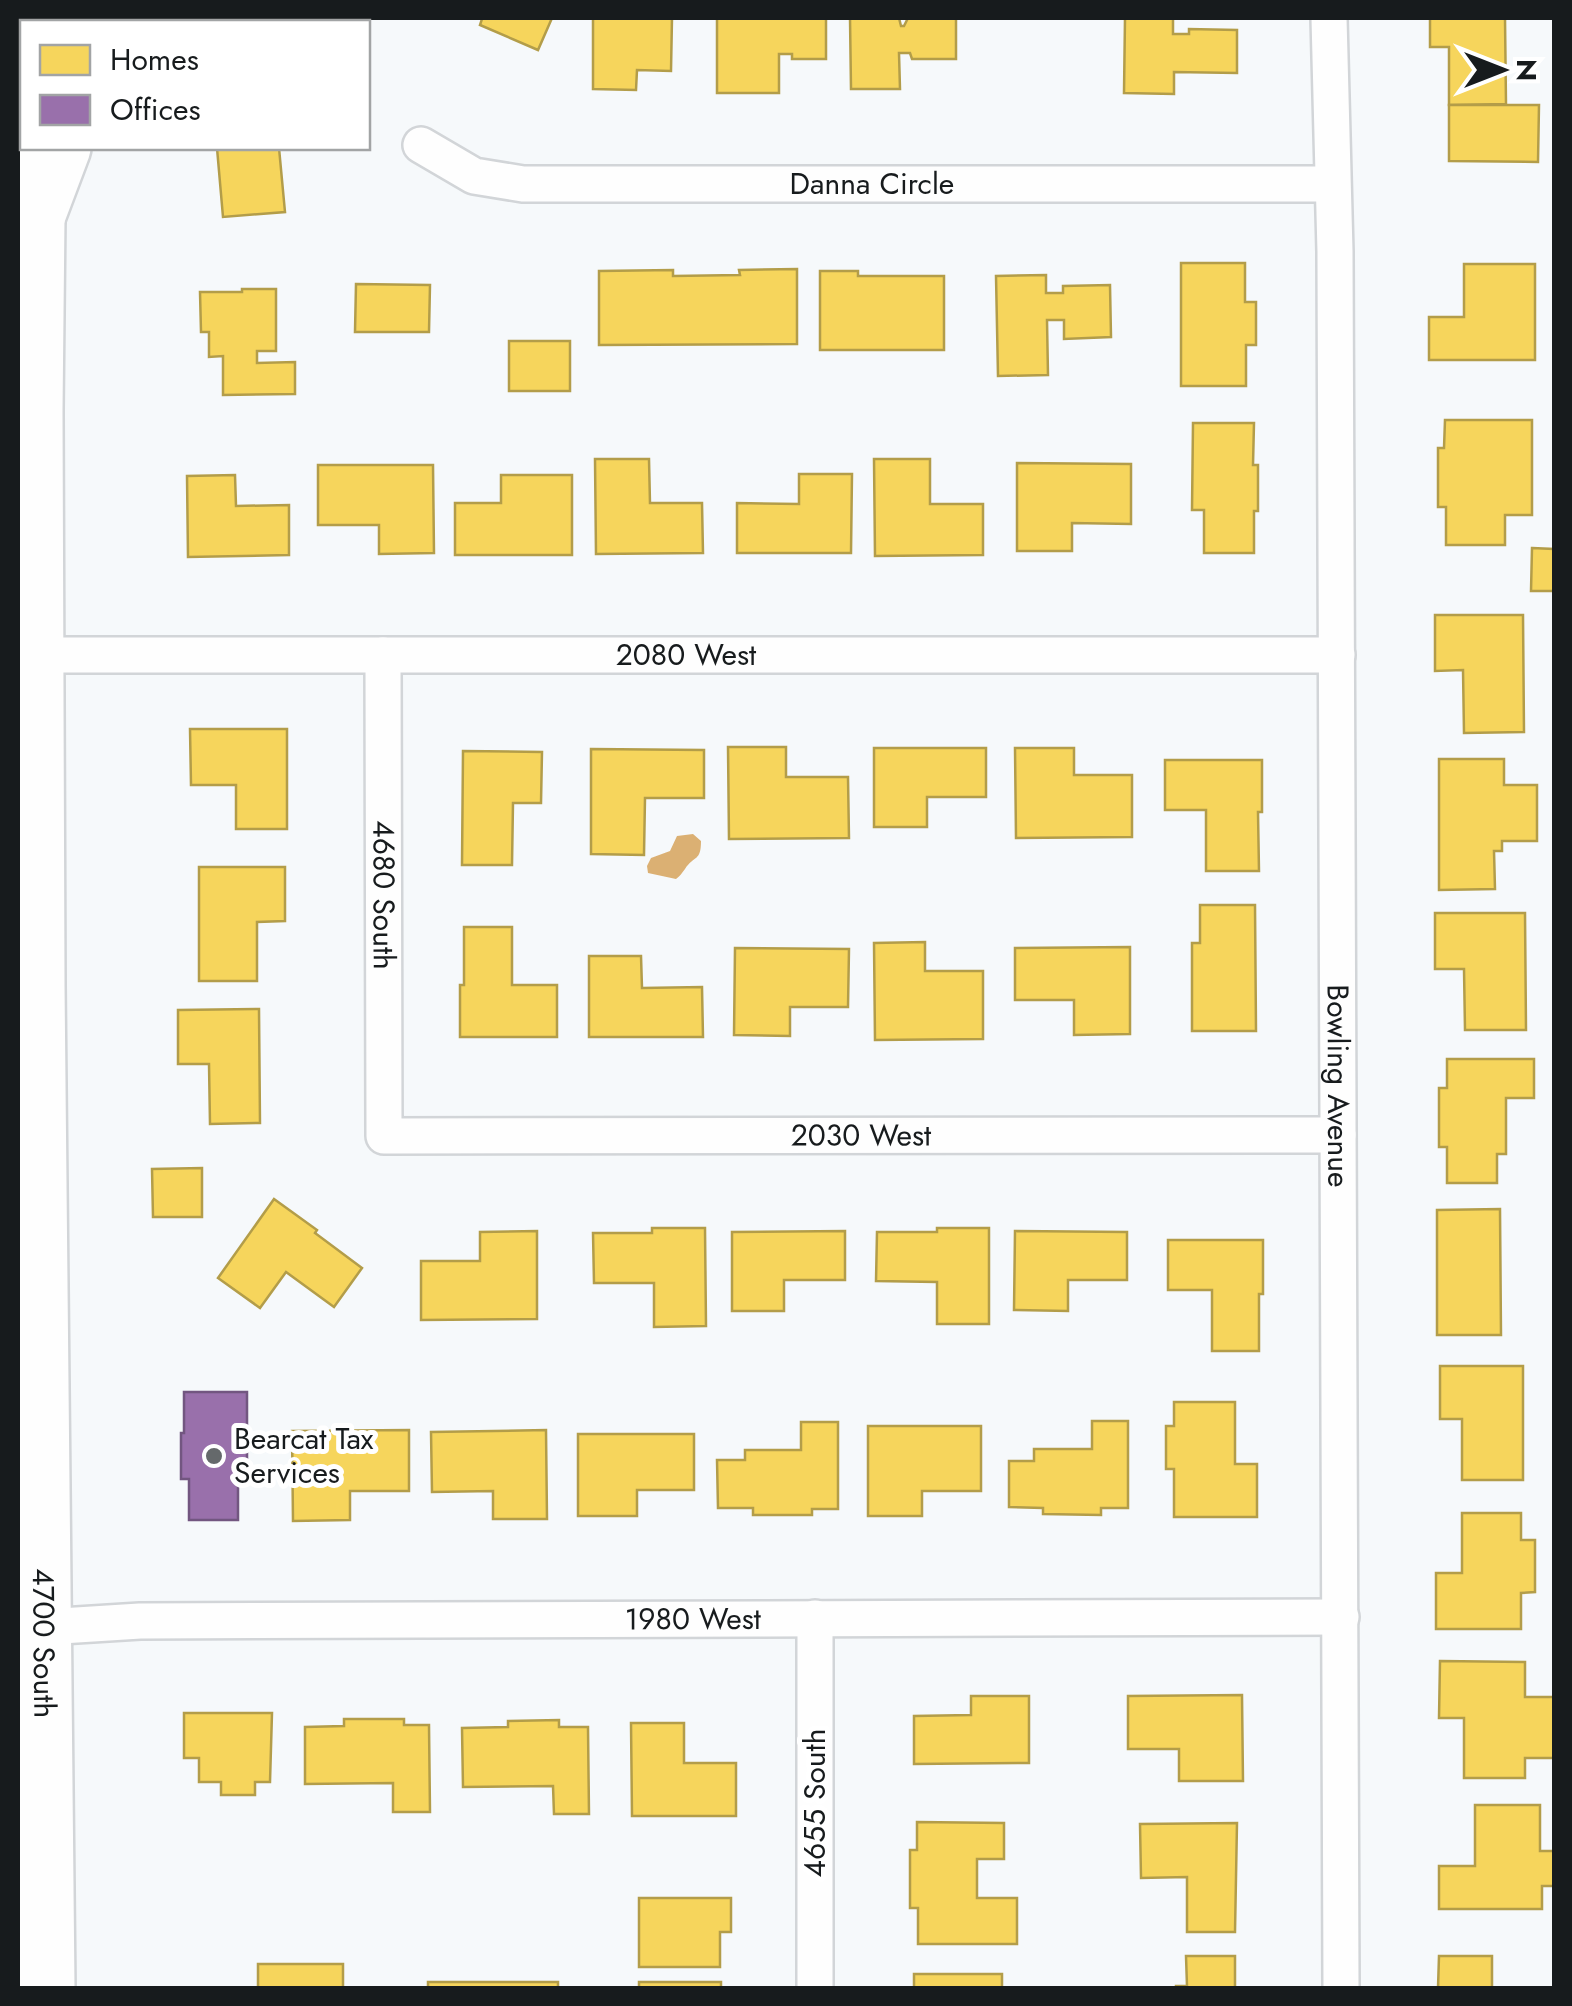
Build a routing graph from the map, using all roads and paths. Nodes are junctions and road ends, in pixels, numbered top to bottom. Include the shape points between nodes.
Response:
1 (1329, 18) edge
2 (421, 145) dead end
3 (62, 150) edge
4 (18, 154) edge
5 (1332, 184) junction
6 (38, 217) junction
7 (36, 655) junction
8 (383, 655) junction
9 (1337, 655) junction
10 (1338, 1135) junction
11 (384, 1136) joint
12 (1341, 1617) junction
13 (815, 1618) junction
14 (45, 1627) junction
15 (47, 1988) edge
16 (815, 1988) edge
17 (1341, 1988) edge

1 - 5 street, Bowling Avenue
2 - 5 street, Danna Circle via 474,176 523,184
3 - 6 main road, 4700 South
4 - 6 main road, 4700 South
5 - 9 street, Bowling Avenue
6 - 7 main road, 4700 South
7 - 8 street, 2080 West
7 - 14 main road, 4700 South
8 - 9 street, 2080 West
8 - 11 street, 4680 South
9 - 10 street, Bowling Avenue
10 - 11 street, 2030 West
10 - 12 street, Bowling Avenue
12 - 13 street, 1980 West
12 - 17 street, Bowling Avenue
13 - 14 street, 1980 West
13 - 16 street, 4655 South
14 - 15 main road, 4700 South

